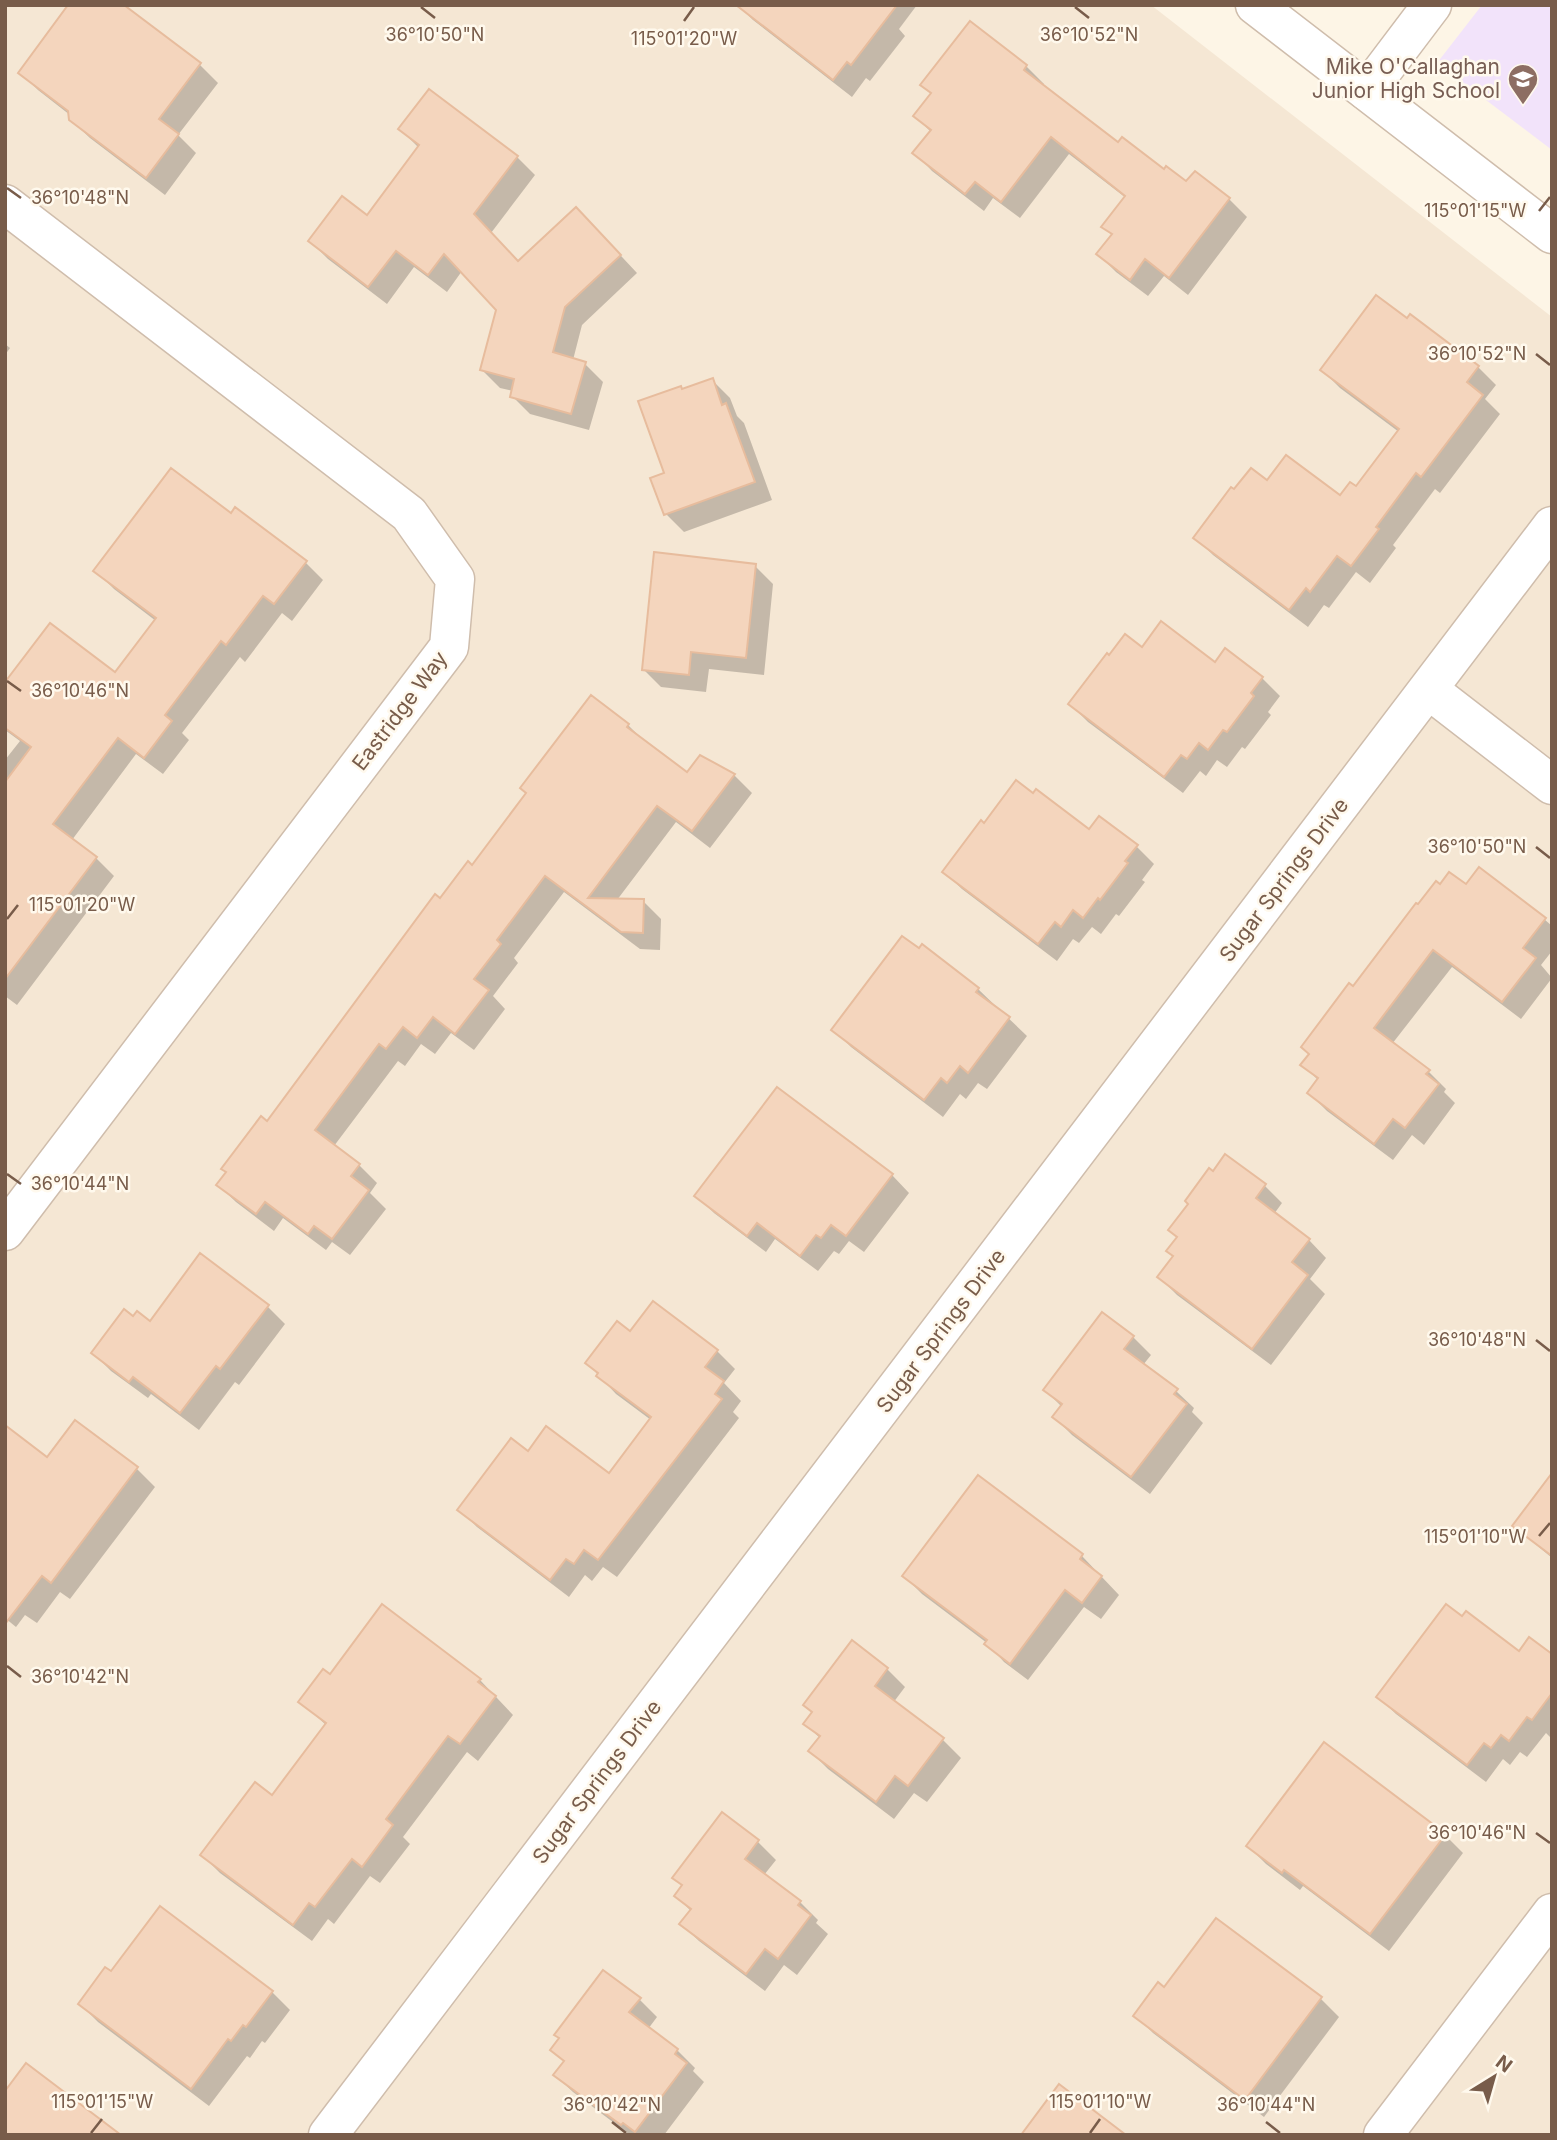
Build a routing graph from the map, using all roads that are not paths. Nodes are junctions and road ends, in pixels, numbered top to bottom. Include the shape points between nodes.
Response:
1 (1255, 5) edge
2 (1432, 5) edge
3 (1367, 91) junction
4 (5, 204) edge
5 (1552, 234) edge
6 (1552, 526) edge
7 (1429, 690) junction
8 (1552, 785) edge
9 (5, 1231) edge
10 (1552, 1913) edge
11 (328, 2135) edge
12 (1383, 2135) edge

1 - 3 street
2 - 3 street
3 - 5 street
4 - 9 street, Eastridge Way via 409,514 455,579 449,647
6 - 7 street, Sugar Springs Drive
7 - 8 street
7 - 11 street, Sugar Springs Drive
10 - 12 street

